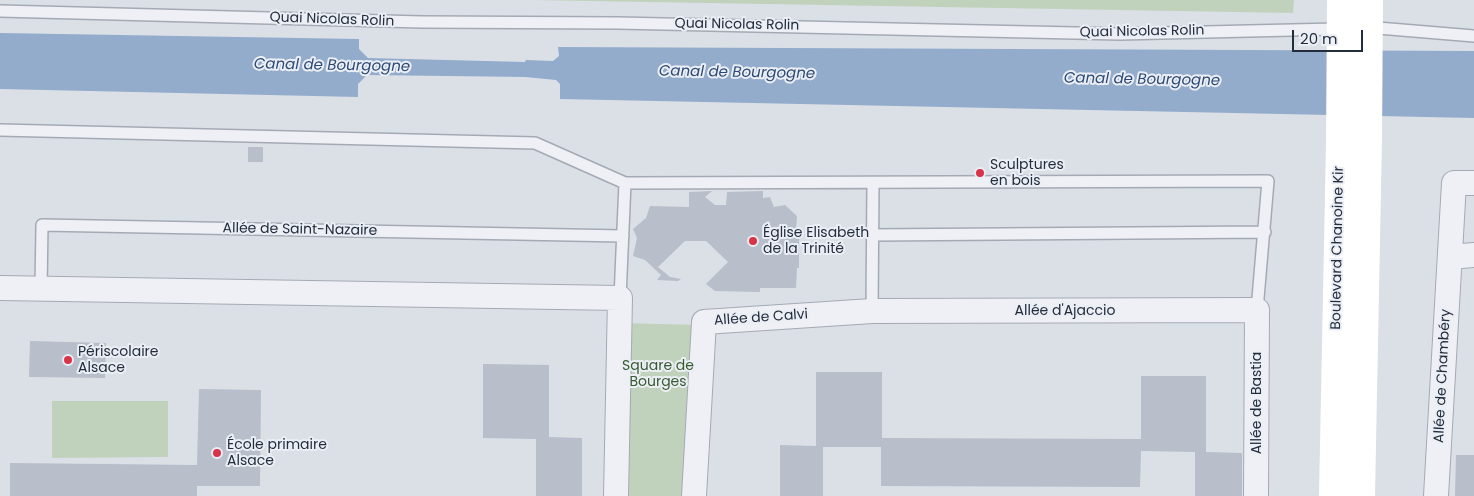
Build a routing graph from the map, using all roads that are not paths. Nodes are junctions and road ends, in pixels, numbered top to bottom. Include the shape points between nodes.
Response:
1 (1341, 0) edge
2 (1369, 0) edge
3 (0, 11) edge
4 (1474, 36) edge
5 (0, 130) edge
6 (1474, 182) edge
7 (625, 183) junction
8 (873, 183) junction
9 (1265, 232) junction
10 (872, 235) junction
11 (622, 236) junction
12 (1474, 255) edge
13 (1450, 257) junction
14 (0, 288) edge
15 (41, 289) junction
16 (620, 298) junction
17 (1257, 310) junction
18 (872, 311) junction
19 (616, 496) edge
20 (694, 496) edge
21 (1256, 496) edge
22 (1334, 496) edge
23 (1361, 496) edge
24 (1436, 496) edge

1 - 22 main road, Boulevard Chanoine Kir, bridge
2 - 23 main road, Boulevard Chanoine Kir, bridge
3 - 4 lane, Quai Nicolas Rolin via 1120,34 1378,28
5 - 7 lane via 535,143
6 - 13 street, Allée de Chambéry via 1454,183
7 - 8 lane
7 - 11 lane
8 - 9 lane via 1268,181
8 - 10 lane
9 - 10 lane
9 - 17 lane
10 - 18 lane
11 - 15 lane, Allée de Saint-Nazaire via 42,224
11 - 16 lane
12 - 13 street
13 - 24 street, Allée de Chambéry
14 - 15 street
15 - 16 street
16 - 19 street
17 - 18 street, Allée d'Ajaccio
17 - 21 street, Allée de Bastia
18 - 20 street, Allée de Calvi via 704,322

